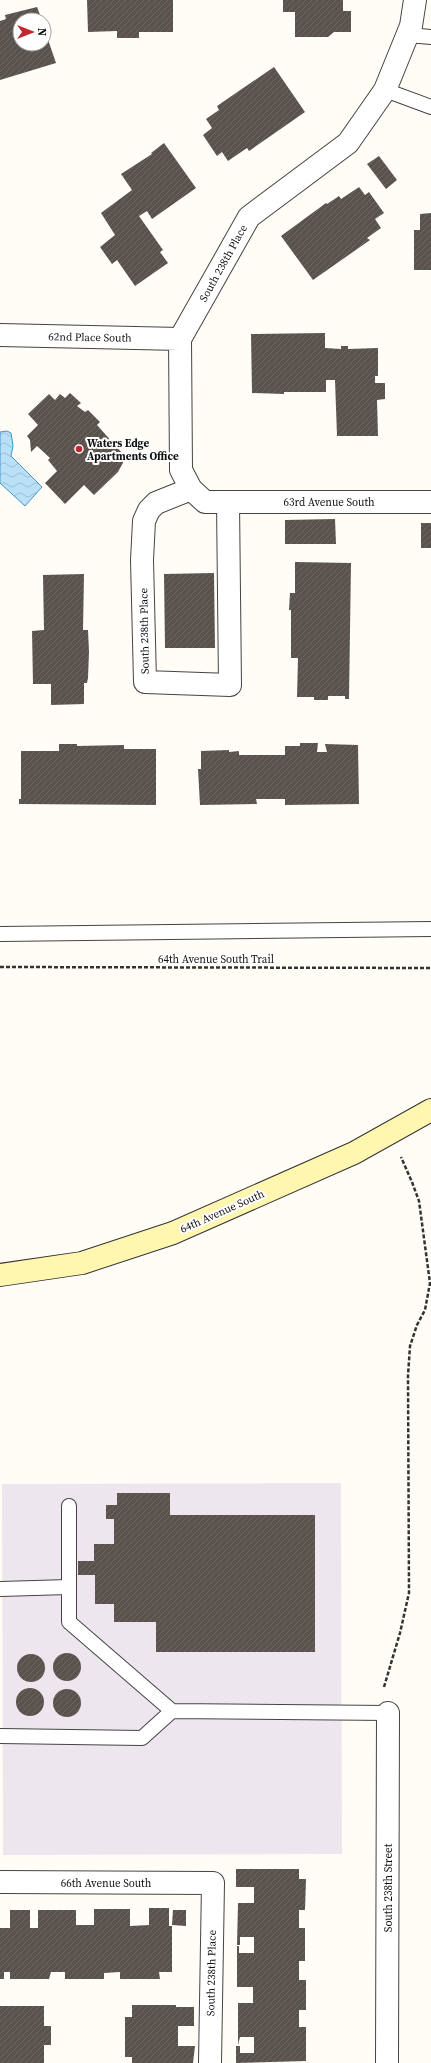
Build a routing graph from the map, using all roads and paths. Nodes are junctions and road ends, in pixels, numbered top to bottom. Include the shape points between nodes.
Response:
1 (415, 0) edge
2 (408, 35) junction
3 (431, 37) edge
4 (385, 90) junction
5 (431, 107) edge
6 (0, 335) edge
7 (180, 339) junction
8 (190, 489) junction
9 (228, 502) junction
10 (431, 502) edge
11 (431, 929) edge
12 (0, 934) edge
13 (0, 967) edge
14 (431, 968) edge
15 (431, 1110) edge
16 (389, 1133) junction
17 (0, 1275) edge
18 (69, 1506) dead end
19 (69, 1587) junction
20 (0, 1589) edge
21 (172, 1711) junction
22 (382, 1713) junction
23 (0, 1736) edge
24 (0, 1882) edge
25 (213, 1883) joint
26 (210, 2063) edge
27 (387, 2063) edge

1 - 2 street, South 238th Place
2 - 3 lane
2 - 4 street, South 238th Place
4 - 5 lane
4 - 7 street, South 238th Place via 348,143 249,218
6 - 7 street, 62nd Place South
7 - 8 street via 181,470
8 - 9 street via 205,502
8 - 9 street, South 238th Place via 156,503 144,521 142,560 145,682 230,685
9 - 10 street, 63rd Avenue South
11 - 12 lane
13 - 14 path, 64th Avenue South Trail
15 - 16 street, 64th Avenue South
16 - 17 street, 64th Avenue South via 354,1153 173,1233 82,1263
16 - 22 path via 419,1201 430,1283 425,1310 410,1346 409,1593
18 - 19 lane
19 - 20 lane
19 - 21 lane via 69,1622
21 - 22 lane
21 - 23 lane via 142,1738
22 - 27 street, South 238th Street
24 - 25 street, 66th Avenue South
25 - 26 street, South 238th Place

